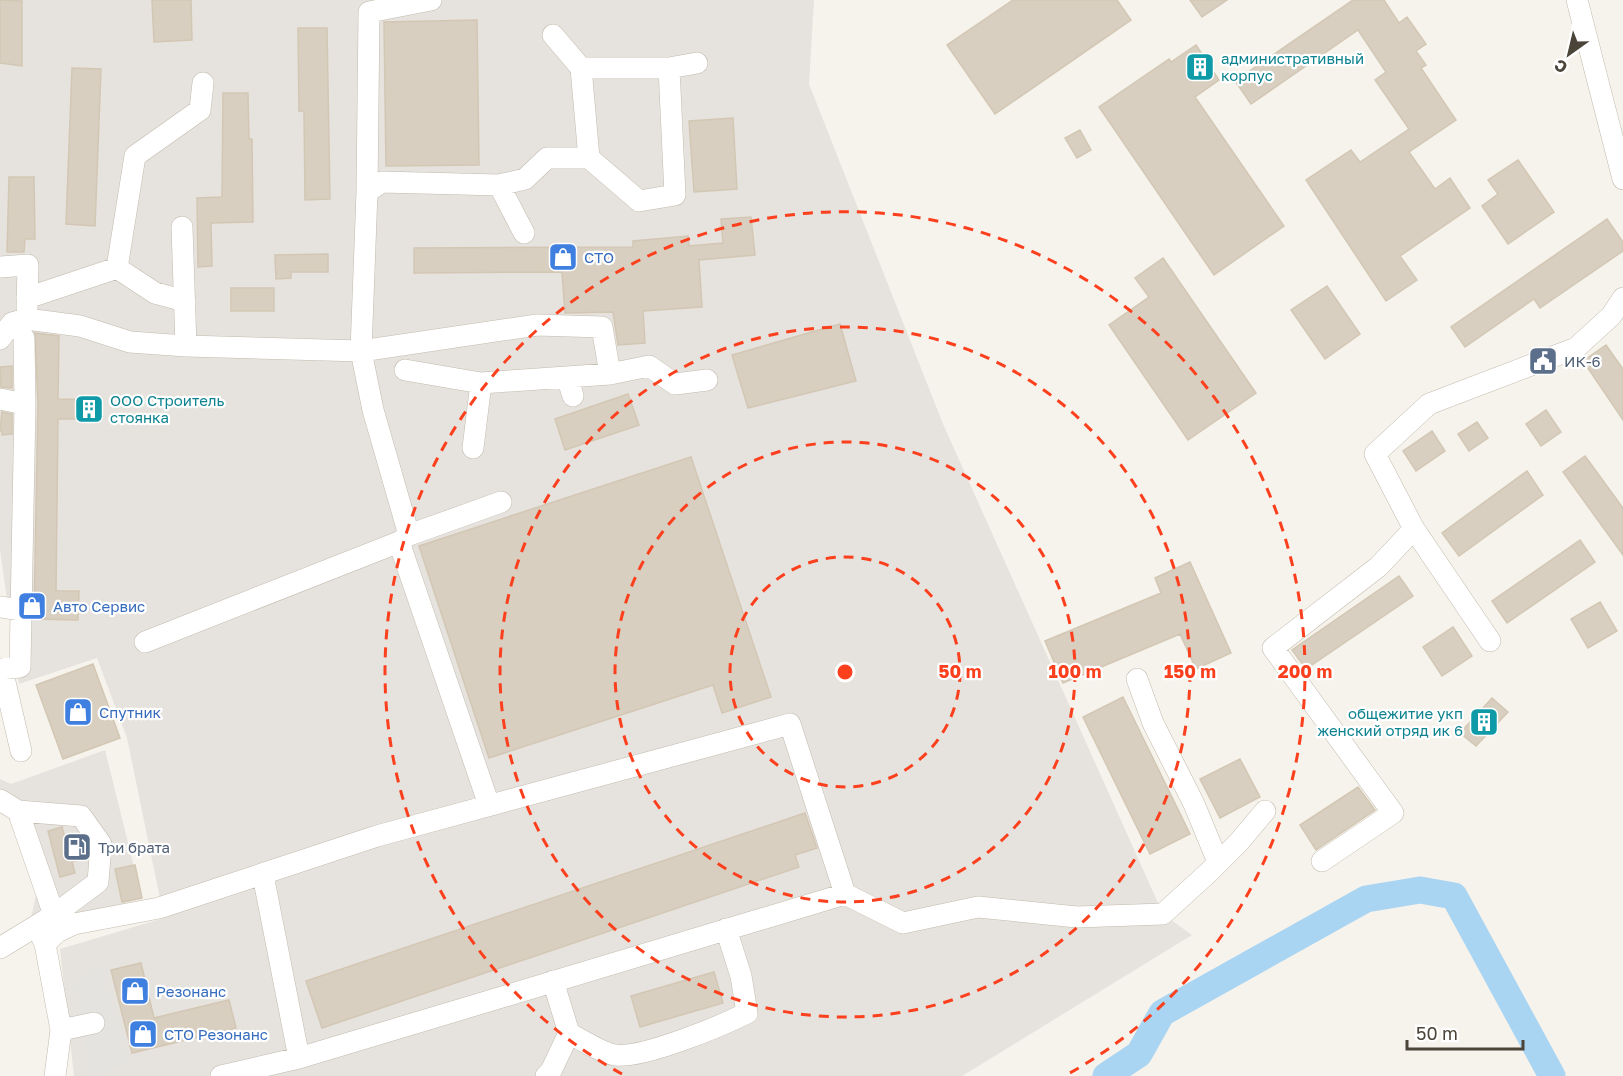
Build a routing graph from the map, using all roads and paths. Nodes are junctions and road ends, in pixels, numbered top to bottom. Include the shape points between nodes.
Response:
1 (431, 0) edge
2 (1577, 0) edge
3 (553, 34) dead end
4 (696, 63) dead end
5 (581, 68) junction
6 (669, 68) junction
7 (203, 83) dead end
8 (589, 158) junction
9 (1623, 179) edge
10 (499, 185) junction
11 (367, 192) junction
12 (182, 227) dead end
13 (524, 233) dead end
14 (0, 267) edge
15 (117, 267) junction
16 (1623, 298) edge
17 (185, 301) junction
18 (26, 318) junction
19 (0, 339) edge
20 (186, 345) junction
21 (361, 351) junction
22 (405, 370) dead end
23 (610, 374) junction
24 (707, 380) dead end
25 (481, 383) junction
26 (0, 399) edge
27 (25, 404) junction
28 (473, 448) dead end
29 (501, 502) dead end
30 (1414, 529) junction
31 (404, 539) junction
32 (0, 608) edge
33 (21, 610) junction
34 (1490, 641) dead end
35 (145, 642) dead end
36 (1, 669) edge
37 (1137, 679) dead end
38 (21, 751) dead end
39 (489, 805) junction
40 (9, 806) edge
41 (1265, 811) dead end
42 (1322, 861) dead end
43 (1218, 862) junction
44 (263, 875) junction
45 (845, 894) junction
46 (45, 928) junction
47 (726, 929) junction
48 (0, 948) edge
49 (553, 981) junction
50 (94, 1023) dead end
51 (61, 1030) junction
52 (568, 1033) junction
53 (299, 1058) junction
54 (55, 1076) edge
55 (221, 1076) edge
56 (546, 1076) edge

1 - 11 street via 369,12
2 - 9 street
3 - 5 street
4 - 6 street
5 - 6 street
5 - 8 street
6 - 8 street via 675,195 639,201
7 - 15 street via 200,110 135,156
8 - 10 street via 547,158 525,179
10 - 11 street via 382,182
10 - 13 street
11 - 21 street
12 - 17 street
14 - 18 street via 28,265
15 - 17 street via 155,293
15 - 18 street
16 - 30 street via 1611,316 1576,348 1429,404 1375,454
17 - 20 street
18 - 19 street via 12,323
18 - 20 street via 80,326 130,342
18 - 27 street
20 - 21 street
21 - 23 street via 537,325 602,327
21 - 31 street
22 - 25 street
23 - 24 street via 649,366 675,384
23 - 25 street via 570,387
25 - 28 street
26 - 27 street
27 - 33 street
29 - 31 street
30 - 34 street
30 - 42 street via 1377,567 1273,648 1393,813
31 - 35 street
31 - 39 street
32 - 33 street
33 - 36 street via 20,667
36 - 38 street
37 - 43 street via 1153,723
39 - 44 street via 377,836
39 - 45 street via 790,724
40 - 46 street
40 - 46 street via 81,816 101,844 98,882
41 - 43 street
43 - 45 street via 1163,914 1077,917 978,907 903,923
44 - 46 street via 159,908 74,924 57,932
44 - 53 street
45 - 47 street
46 - 48 street
46 - 51 street
47 - 49 street
47 - 52 street via 741,975 747,1013 712,1030 638,1053 614,1055
49 - 52 street
49 - 53 street
50 - 51 street
51 - 54 street
52 - 56 street
53 - 55 street

